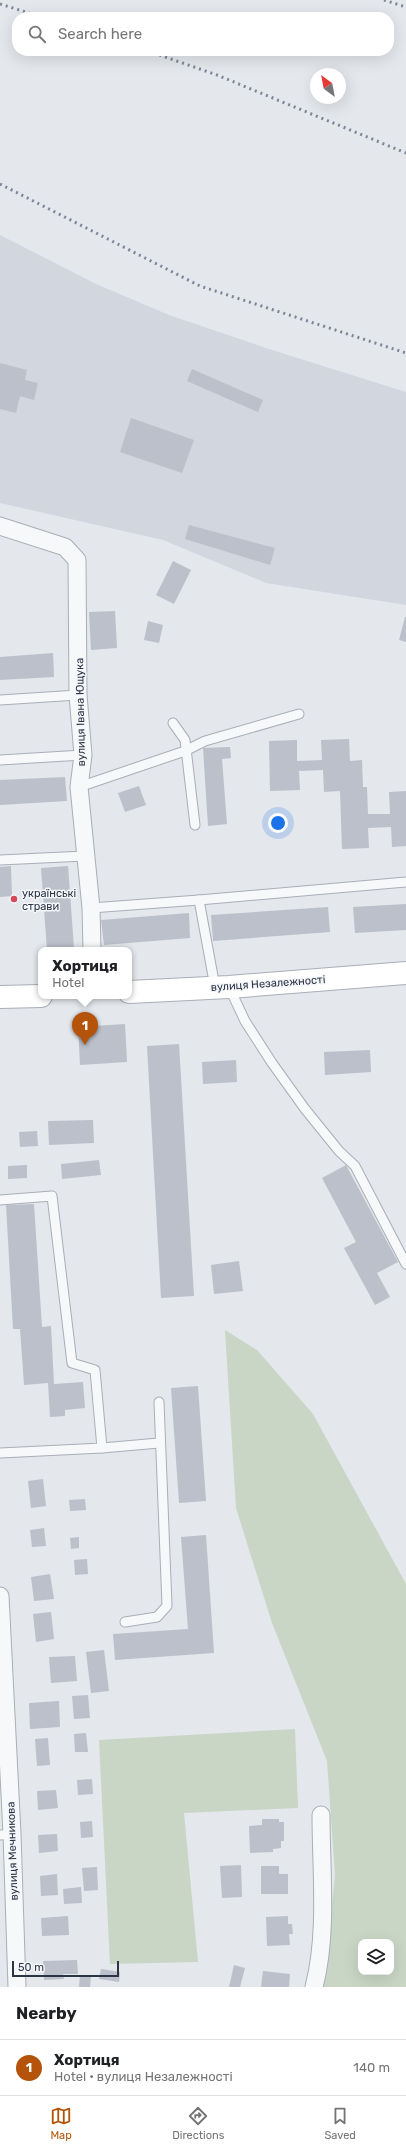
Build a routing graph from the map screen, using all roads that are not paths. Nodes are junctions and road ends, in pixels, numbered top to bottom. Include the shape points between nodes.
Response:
1 (0, 526) edge
2 (78, 695) junction
3 (0, 700) edge
4 (299, 714) dead end
5 (173, 723) dead end
6 (185, 751) junction
7 (83, 755) junction
8 (0, 760) edge
9 (79, 787) junction
10 (195, 825) dead end
11 (86, 856) junction
12 (0, 860) edge
13 (406, 882) edge
14 (199, 900) junction
15 (91, 908) junction
16 (92, 947) edge
17 (406, 973) edge
18 (222, 987) junction
19 (132, 992) edge
20 (38, 996) edge
21 (0, 997) edge
22 (0, 1200) edge
23 (406, 1264) edge
24 (159, 1402) dead end
25 (159, 1443) junction
26 (102, 1448) junction
27 (0, 1453) edge
28 (0, 1596) edge
29 (125, 1622) dead end
30 (2, 1674) edge
31 (321, 1815) dead end
32 (6, 1834) edge
33 (17, 1987) edge
34 (314, 1987) edge

1 - 2 street, вулиця Івана Ющука via 65,547 77,560
2 - 3 lane
2 - 7 street, вулиця Івана Ющука
4 - 6 lane via 205,741
5 - 6 lane via 185,740
6 - 9 lane
6 - 10 lane
7 - 8 lane
7 - 9 street, вулиця Івана Ющука
9 - 11 street, вулиця Івана Ющука
11 - 12 lane
11 - 15 street, вулиця Івана Ющука
13 - 14 lane
14 - 15 lane
14 - 18 lane
15 - 16 street, вулиця Івана Ющука
17 - 18 main road, вулиця Незалежності
18 - 19 main road, вулиця Незалежності
18 - 23 lane via 305,1109 339,1151 355,1166
20 - 21 main road
22 - 26 lane via 52,1196 72,1363 95,1370
24 - 25 lane
25 - 26 lane
25 - 29 lane via 167,1606 157,1617
26 - 27 lane
28 - 30 street, вулиця Мечникова
30 - 32 street, вулиця Мечникова
31 - 34 street via 322,1915 318,1972
32 - 33 street, вулиця Мечникова

